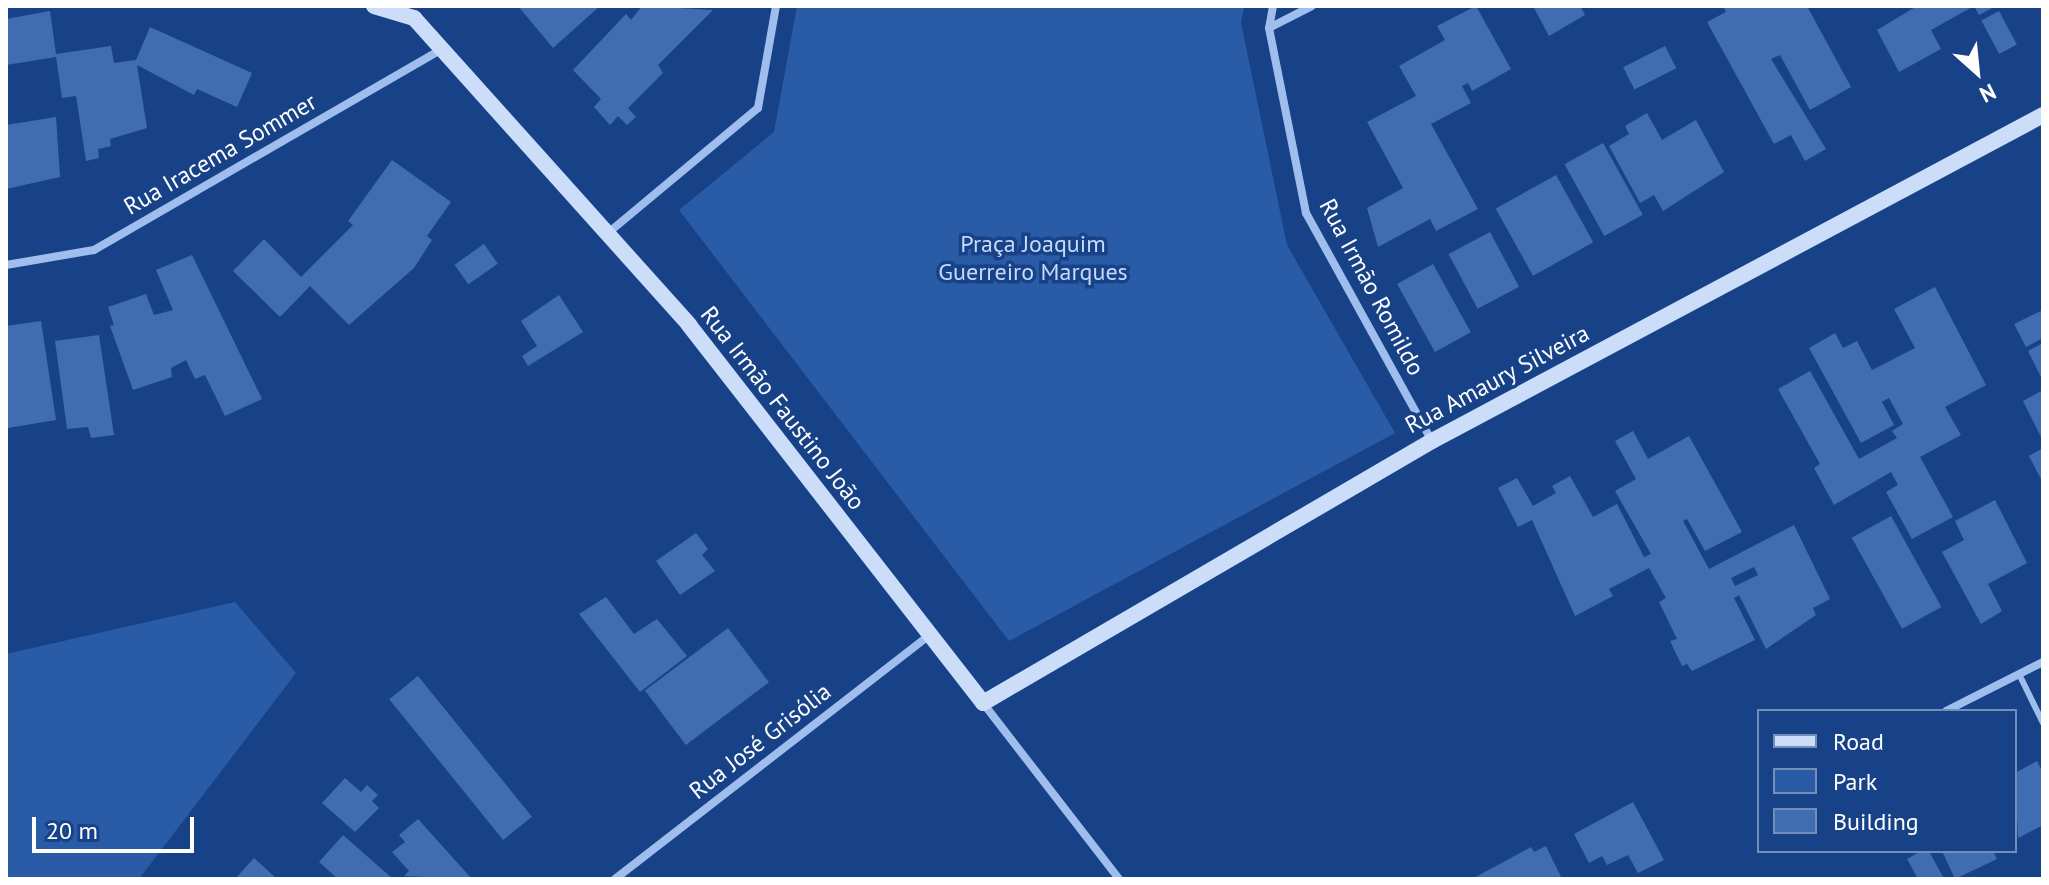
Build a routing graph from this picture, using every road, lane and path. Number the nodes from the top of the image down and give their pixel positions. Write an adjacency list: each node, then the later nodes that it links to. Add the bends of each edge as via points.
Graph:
1 (374, 6): 5 (street, Rua Irmão Faustino João)
2 (776, 6): 9 (street, via 758,108)
3 (1273, 6): 6 (street, Rua Irmão Romildo)
4 (1312, 6): 6 (street)
5 (408, 12): 7 (street, Rua Irmão Faustino João)
6 (1269, 28): 11 (street, Rua Irmão Romildo, via 1306,213)
7 (443, 48): 9 (street, Rua Irmão Faustino João); 10 (street, Rua Iracema Sommer, via 94,250)
8 (2043, 115): 11 (street, Rua Amaury Silveira)
9 (608, 233): 12 (street, Rua Irmão Faustino João, via 689,325)
10 (6, 265)
11 (1432, 441): 15 (street, Rua Amaury Silveira)
12 (930, 635): 15 (street, Rua Irmão Faustino João); 18 (street, Rua José Grisólia)
13 (2043, 662): 14 (street)
14 (2019, 674): 16 (street); 17 (lane)
15 (983, 703): 19 (street, Rua Irmão Faustino João)
16 (1950, 709)
17 (2043, 723)
18 (615, 879)
19 (1119, 879)

